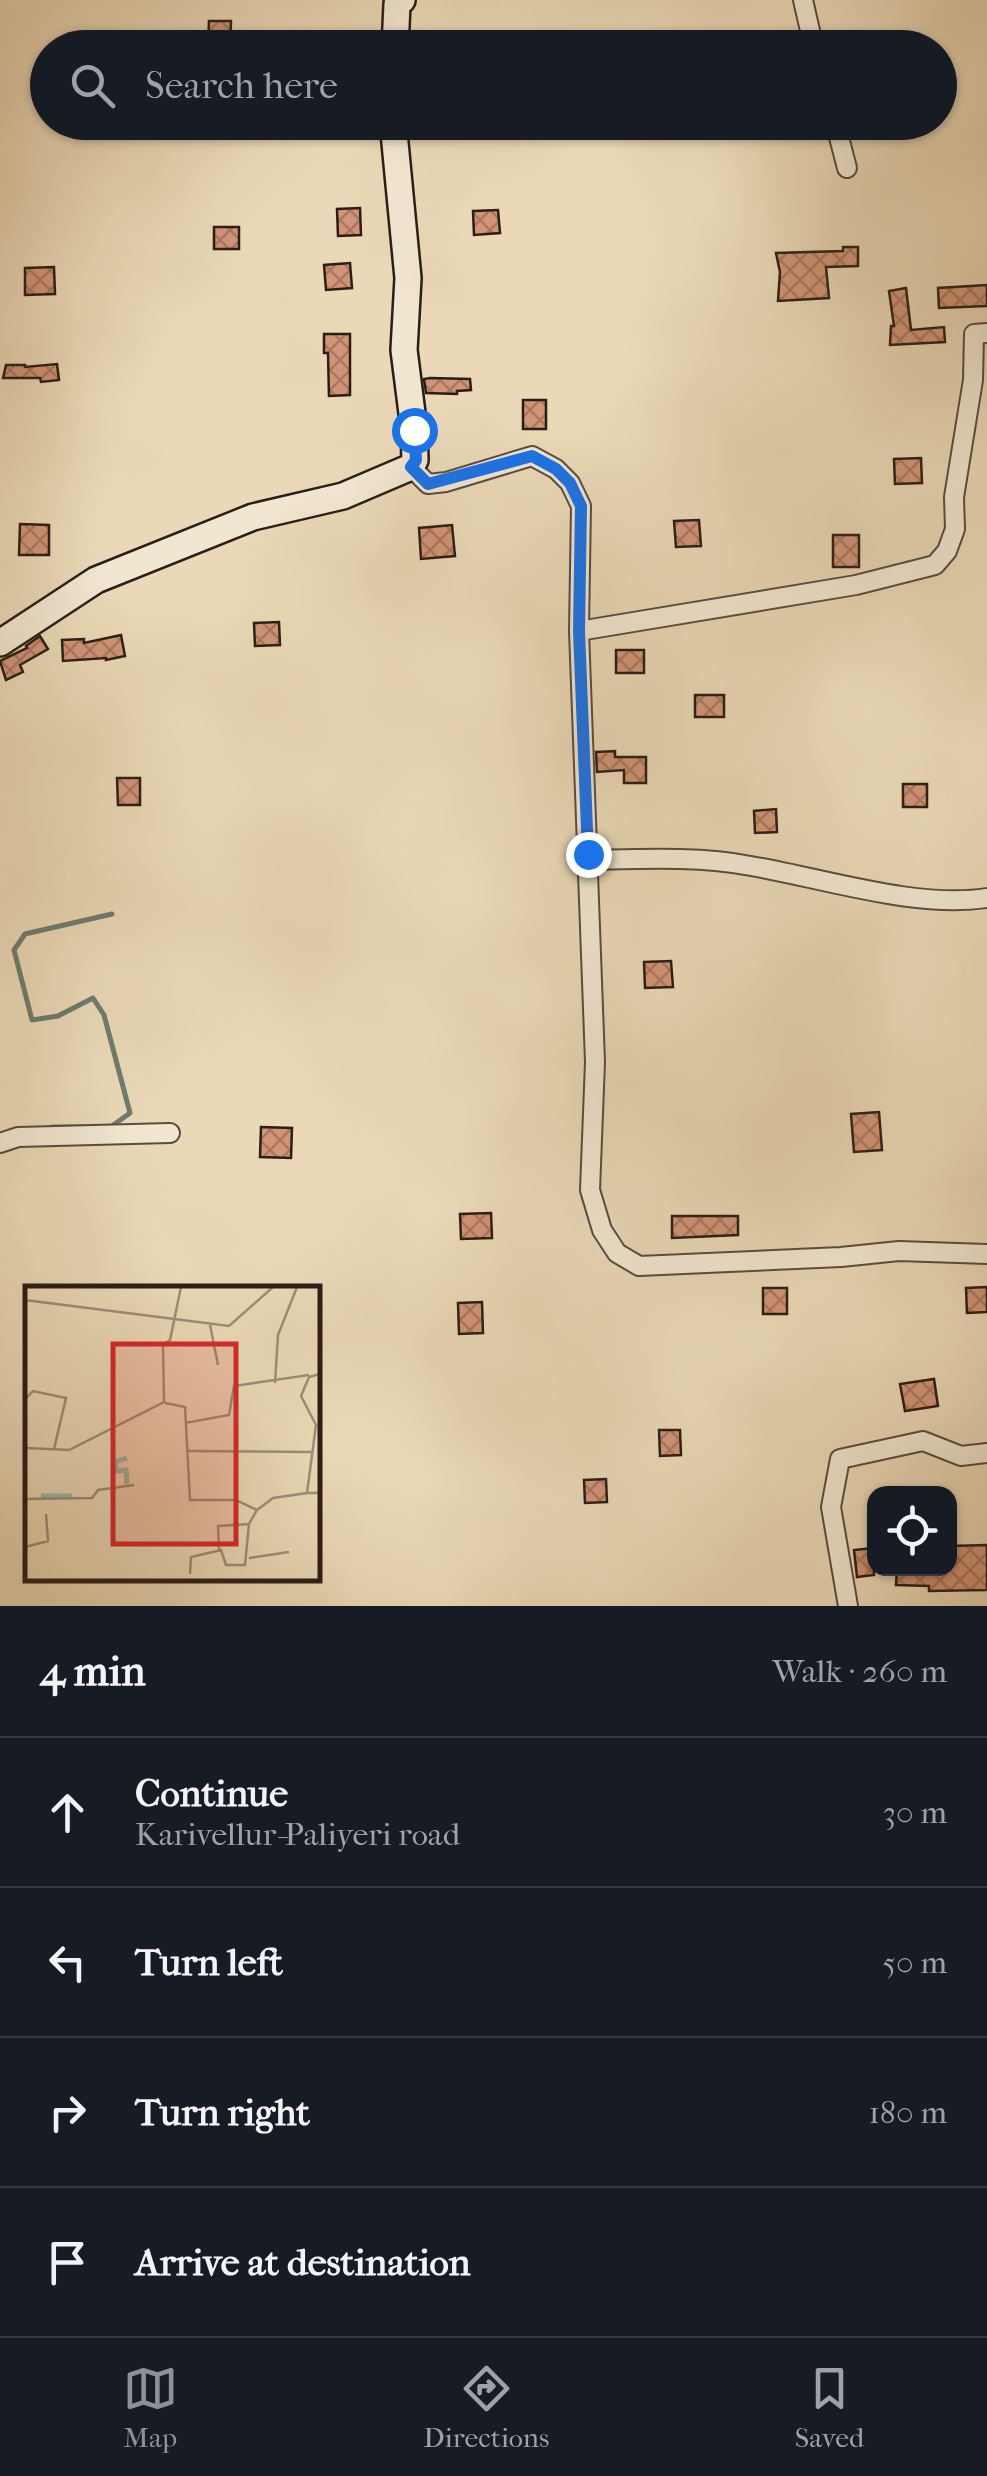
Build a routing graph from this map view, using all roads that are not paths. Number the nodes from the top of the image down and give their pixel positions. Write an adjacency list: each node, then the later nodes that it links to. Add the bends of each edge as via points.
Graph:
1 (402, 0): 3 (main road)
2 (802, 0): 4 (street)
3 (396, 30)
4 (810, 30)
5 (395, 140): 9 (main road, via 408,278 404,350 416,460)
6 (839, 140): 7 (street)
7 (847, 168)
8 (987, 333): 10 (street, via 974,334 955,529 935,565)
9 (411, 467): 10 (street, via 428,484 532,456 556,469 581,506); 11 (main road, via 343,496 253,517 96,580)
10 (579, 631): 12 (street)
11 (0, 643)
12 (589, 860): 13 (street, via 746,864 924,899); 16 (street, via 590,1190 617,1253 639,1266 677,1267 900,1251)
13 (987, 898)
14 (170, 1133): 15 (street)
15 (0, 1143)
16 (987, 1254)
17 (987, 1453): 18 (street, via 961,1456 923,1441 840,1459 832,1508)
18 (848, 1606)

